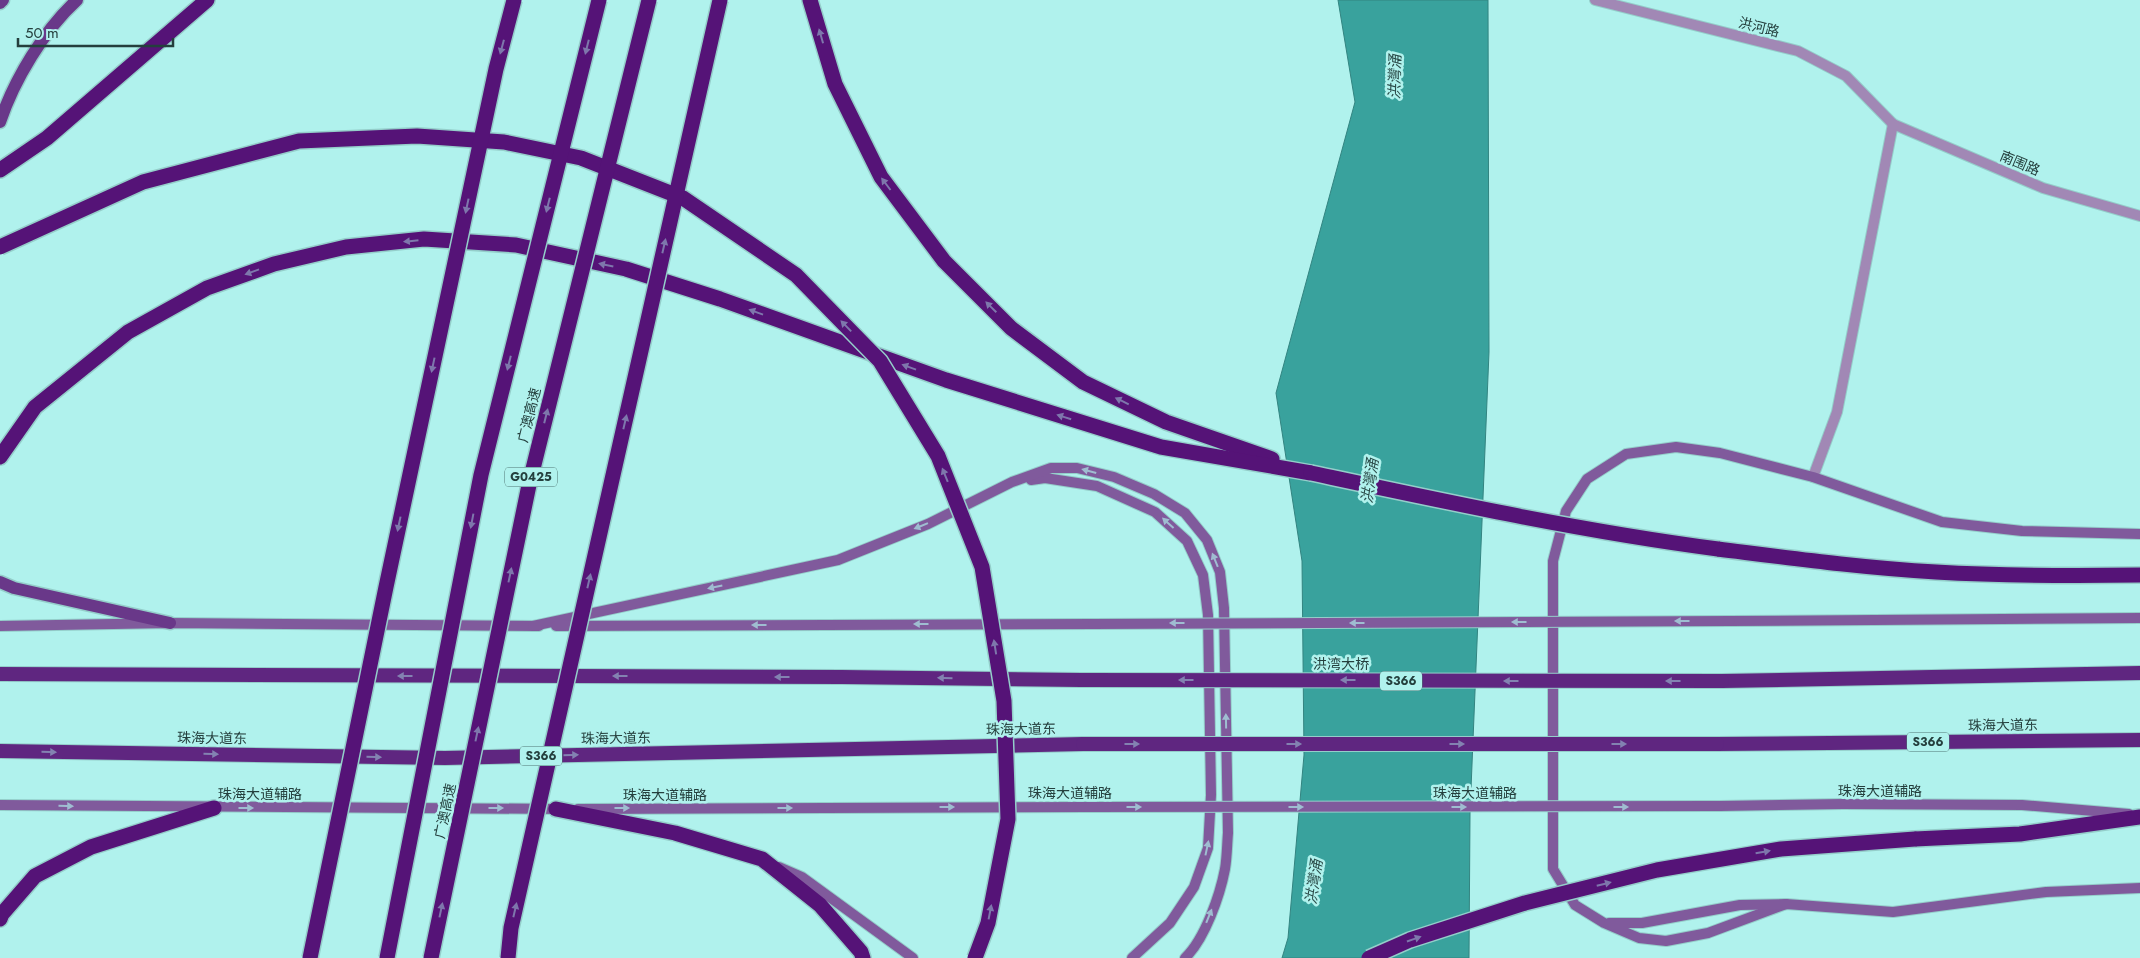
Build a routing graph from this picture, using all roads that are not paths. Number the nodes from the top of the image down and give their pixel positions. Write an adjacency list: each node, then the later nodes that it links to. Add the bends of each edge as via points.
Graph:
1 (3, 0): 9 (main road)
2 (207, 0): 13 (highway, via 54,131)
3 (514, 0): 40 (highway, one-way to 40, bridge, via 496,69)
4 (599, 0): 41 (highway, one-way to 41, bridge, via 481,475)
5 (649, 0): 42 (highway, 广澳高速 / G0425, one-way to 5, bridge, via 529,485)
6 (720, 0): 43 (highway, one-way to 6, bridge, via 510,928)
7 (810, 0): 17 (highway, one-way to 7, via 1166,422 1083,382 1011,328 944,261 881,177 834,84)
8 (1595, 0): 12 (street, 洪河路, via 1798,51 1846,76)
9 (0, 3)
10 (72, 4): 11 (main road, via 26,64)
11 (0, 122)
12 (1893, 124): 14 (street, 南围路, via 2043,188); 18 (street, via 1837,412)
13 (0, 170)
14 (2140, 216)
15 (0, 247): 46 (highway, one-way to 15, bridge, via 988,923 1008,819 1004,701 982,567 938,456 880,361 796,274 683,198 581,158 504,142 417,136 299,140 152,179)
16 (0, 457): 17 (highway, one-way to 16, via 1161,447 946,380 626,269 516,245 424,239 337,249 274,264 207,288 128,332 35,408)
17 (1312, 472): 21 (highway, bridge, via 1530,520 1628,537 1818,562 2052,577)
18 (1813, 477): 20 (main road, via 1942,522 2022,531); 39 (main road, via 1720,453 1668,448 1626,454 1587,479 1566,511 1553,561 1553,869 1574,905)
19 (1012, 482): 26 (main road, one-way to 26, via 928,524 838,560); 47 (main road, one-way to 19, via 1170,923 1194,887 1208,848 1211,794 1208,615 1203,575 1187,541 1155,512 1097,486 1045,478); 48 (main road, one-way to 19, via 1205,928 1225,869 1228,834 1224,608 1220,572 1207,540 1185,513 1154,494 1114,477 1077,468 1051,468)
20 (2140, 534)
21 (2140, 575)
22 (0, 582): 24 (main road, via 14,588)
23 (2140, 618): 26 (main road, one-way to 26, bridge)
24 (170, 623): 25 (main road); 26 (main road)
25 (0, 626)
26 (533, 626)
27 (2140, 672): 28 (highway, 洪湾大桥 / S366, one-way to 28, bridge, via 1722,681)
28 (0, 674)
29 (2140, 740): 30 (highway, 珠海大道东 / S366, one-way to 29, bridge, via 445,758 1083,744)
30 (0, 751)
31 (0, 805): 32 (main road, 珠海大道辅路, one-way to 32)
32 (214, 808): 33 (main road, 珠海大道辅路, one-way to 33); 38 (highway, via 91,847 35,876)
33 (556, 809): 34 (main road, 珠海大道辅路, one-way to 34, bridge, via 1843,804 2022,806); 35 (highway, via 675,833)
34 (2140, 816): 49 (highway, one-way to 34, bridge, via 1410,940 1525,903 1658,870 1781,849 2020,834)
35 (762, 859): 44 (highway, via 820,905); 45 (main road, via 802,877)
36 (2140, 888): 37 (main road, via 2046,892 1893,912)
37 (1786, 904): 39 (main road, via 1740,905 1642,923); 39 (main road, via 1708,934 1666,941 1639,938)
38 (0, 919)
39 (1604, 923)
40 (310, 958)
41 (387, 958)
42 (431, 958)
43 (508, 958)
44 (863, 958)
45 (913, 958)
46 (975, 958)
47 (1132, 958)
48 (1185, 958)
49 (1369, 958)

